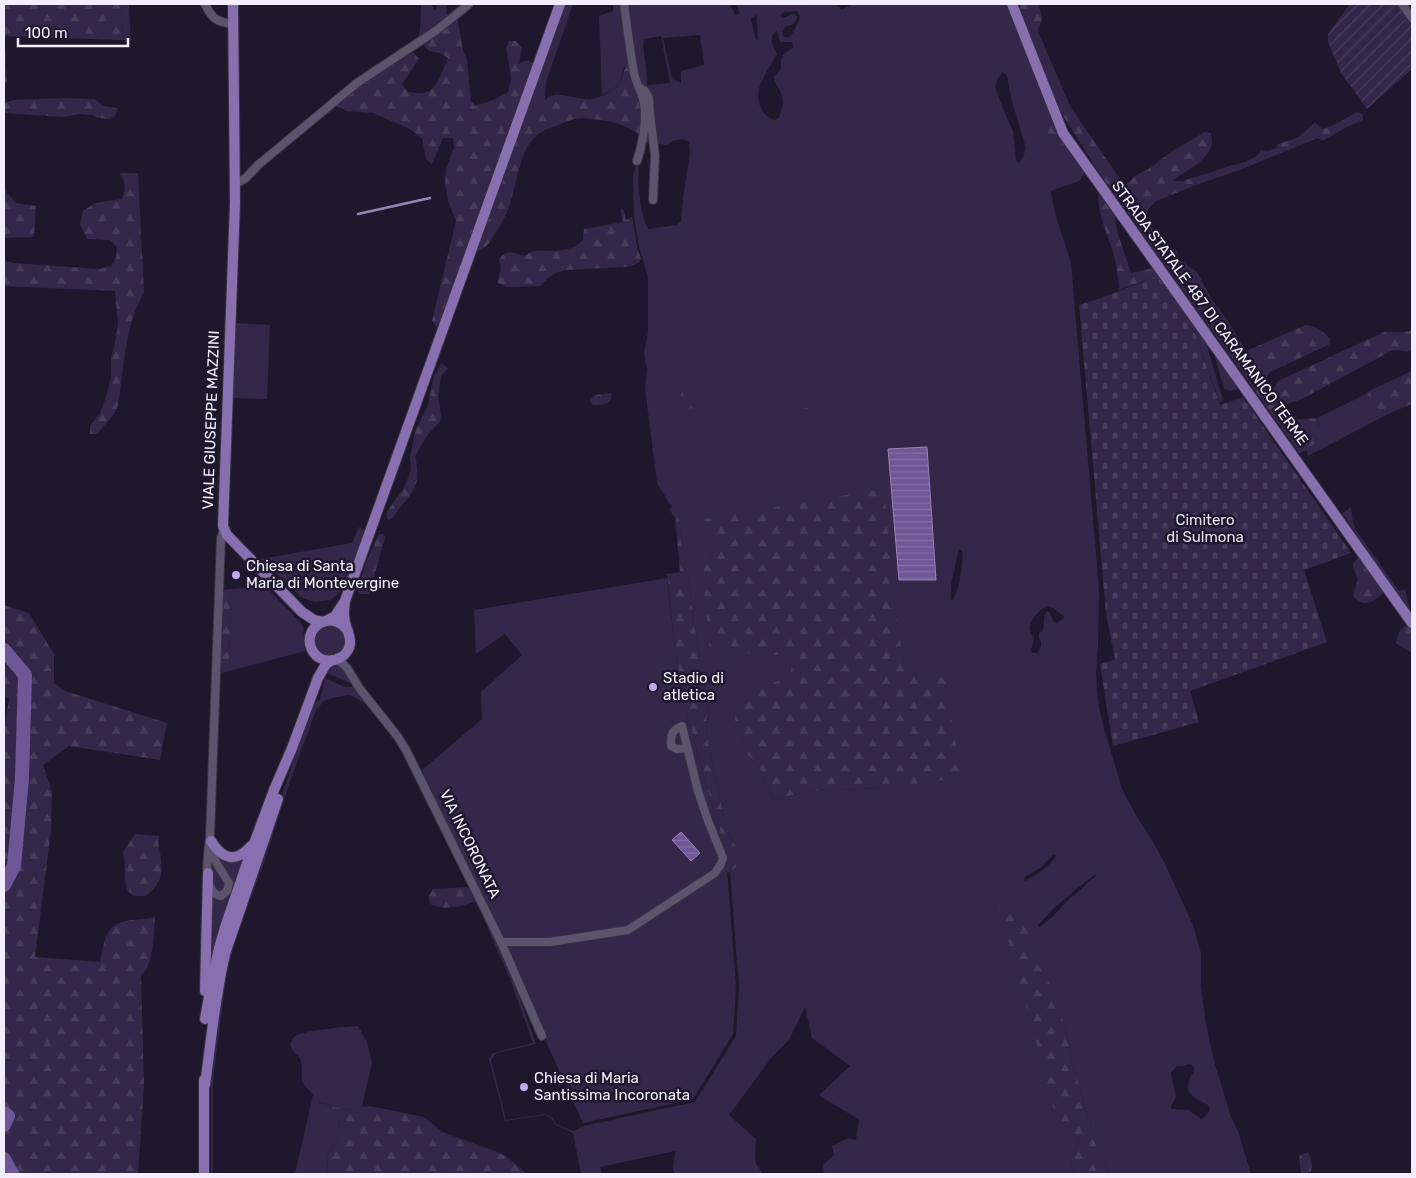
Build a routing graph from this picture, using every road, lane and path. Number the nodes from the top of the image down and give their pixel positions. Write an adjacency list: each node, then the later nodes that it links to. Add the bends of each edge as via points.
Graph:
1 (205, 4): 9 (street, via 214,19)
2 (233, 4): 9 (main road, VIALE GIUSEPPE MAZZINI)
3 (469, 4): 12 (street, via 437,30 357,83)
4 (560, 4): 17 (main road)
5 (624, 4): 10 (street)
6 (1012, 4): 20 (main road, STRADA STATALE 487 DI CARAMANICO TERME, via 1063,133)
7 (1402, 4): 8 (street)
8 (1412, 18)
9 (233, 24): 12 (main road, VIALE GIUSEPPE MAZZINI)
10 (639, 87): 11 (street, via 645,122); 13 (street, via 649,98 655,155)
11 (636, 161)
12 (235, 184): 14 (main road, VIALE GIUSEPPE MAZZINI)
13 (654, 200)
14 (224, 530): 15 (main road); 16 (street, VIALE GIUSEPPE MAZZINI)
15 (236, 544): 16 (street, via 225,548); 18 (main road)
16 (221, 555): 30 (street, VIALE GIUSEPPE MAZZINI)
17 (345, 601): 19 (main road, via 335,616); 21 (main road, via 344,620)
18 (302, 612): 19 (main road, via 314,620); 22 (main road)
19 (324, 621): 21 (main road, via 338,622); 22 (main road, via 314,628)
20 (1412, 623)
21 (348, 631): 23 (main road)
22 (310, 638): 24 (main road)
23 (348, 650): 25 (main road); 26 (street, VIA INCORONATA)
24 (315, 654): 25 (main road, via 325,660); 27 (main road)
25 (334, 660): 26 (street, VIA INCORONATA, via 345,665); 27 (main road, via 326,664)
26 (353, 676): 33 (street, VIA INCORONATA, via 406,750)
27 (318, 678): 28 (main road)
28 (292, 748): 31 (main road); 36 (main road, via 268,830 225,954)
29 (687, 748): 33 (street, via 698,791 723,858 715,873 628,930 550,942)
30 (210, 839): 31 (main road, via 219,852 231,858 243,854); 32 (street, VIALE GIUSEPPE MAZZINI); 32 (street, VIALE GIUSEPPE MAZZINI, via 214,859 229,883 226,893 219,896 213,892)
31 (255, 841): 34 (main road, via 220,942)
32 (208, 873): 34 (main road)
33 (501, 942): 35 (street, VIA INCORONATA)
34 (205, 1019): 36 (main road, via 202,1066)
35 (542, 1036)
36 (205, 1085): 37 (main road)
37 (204, 1174)

